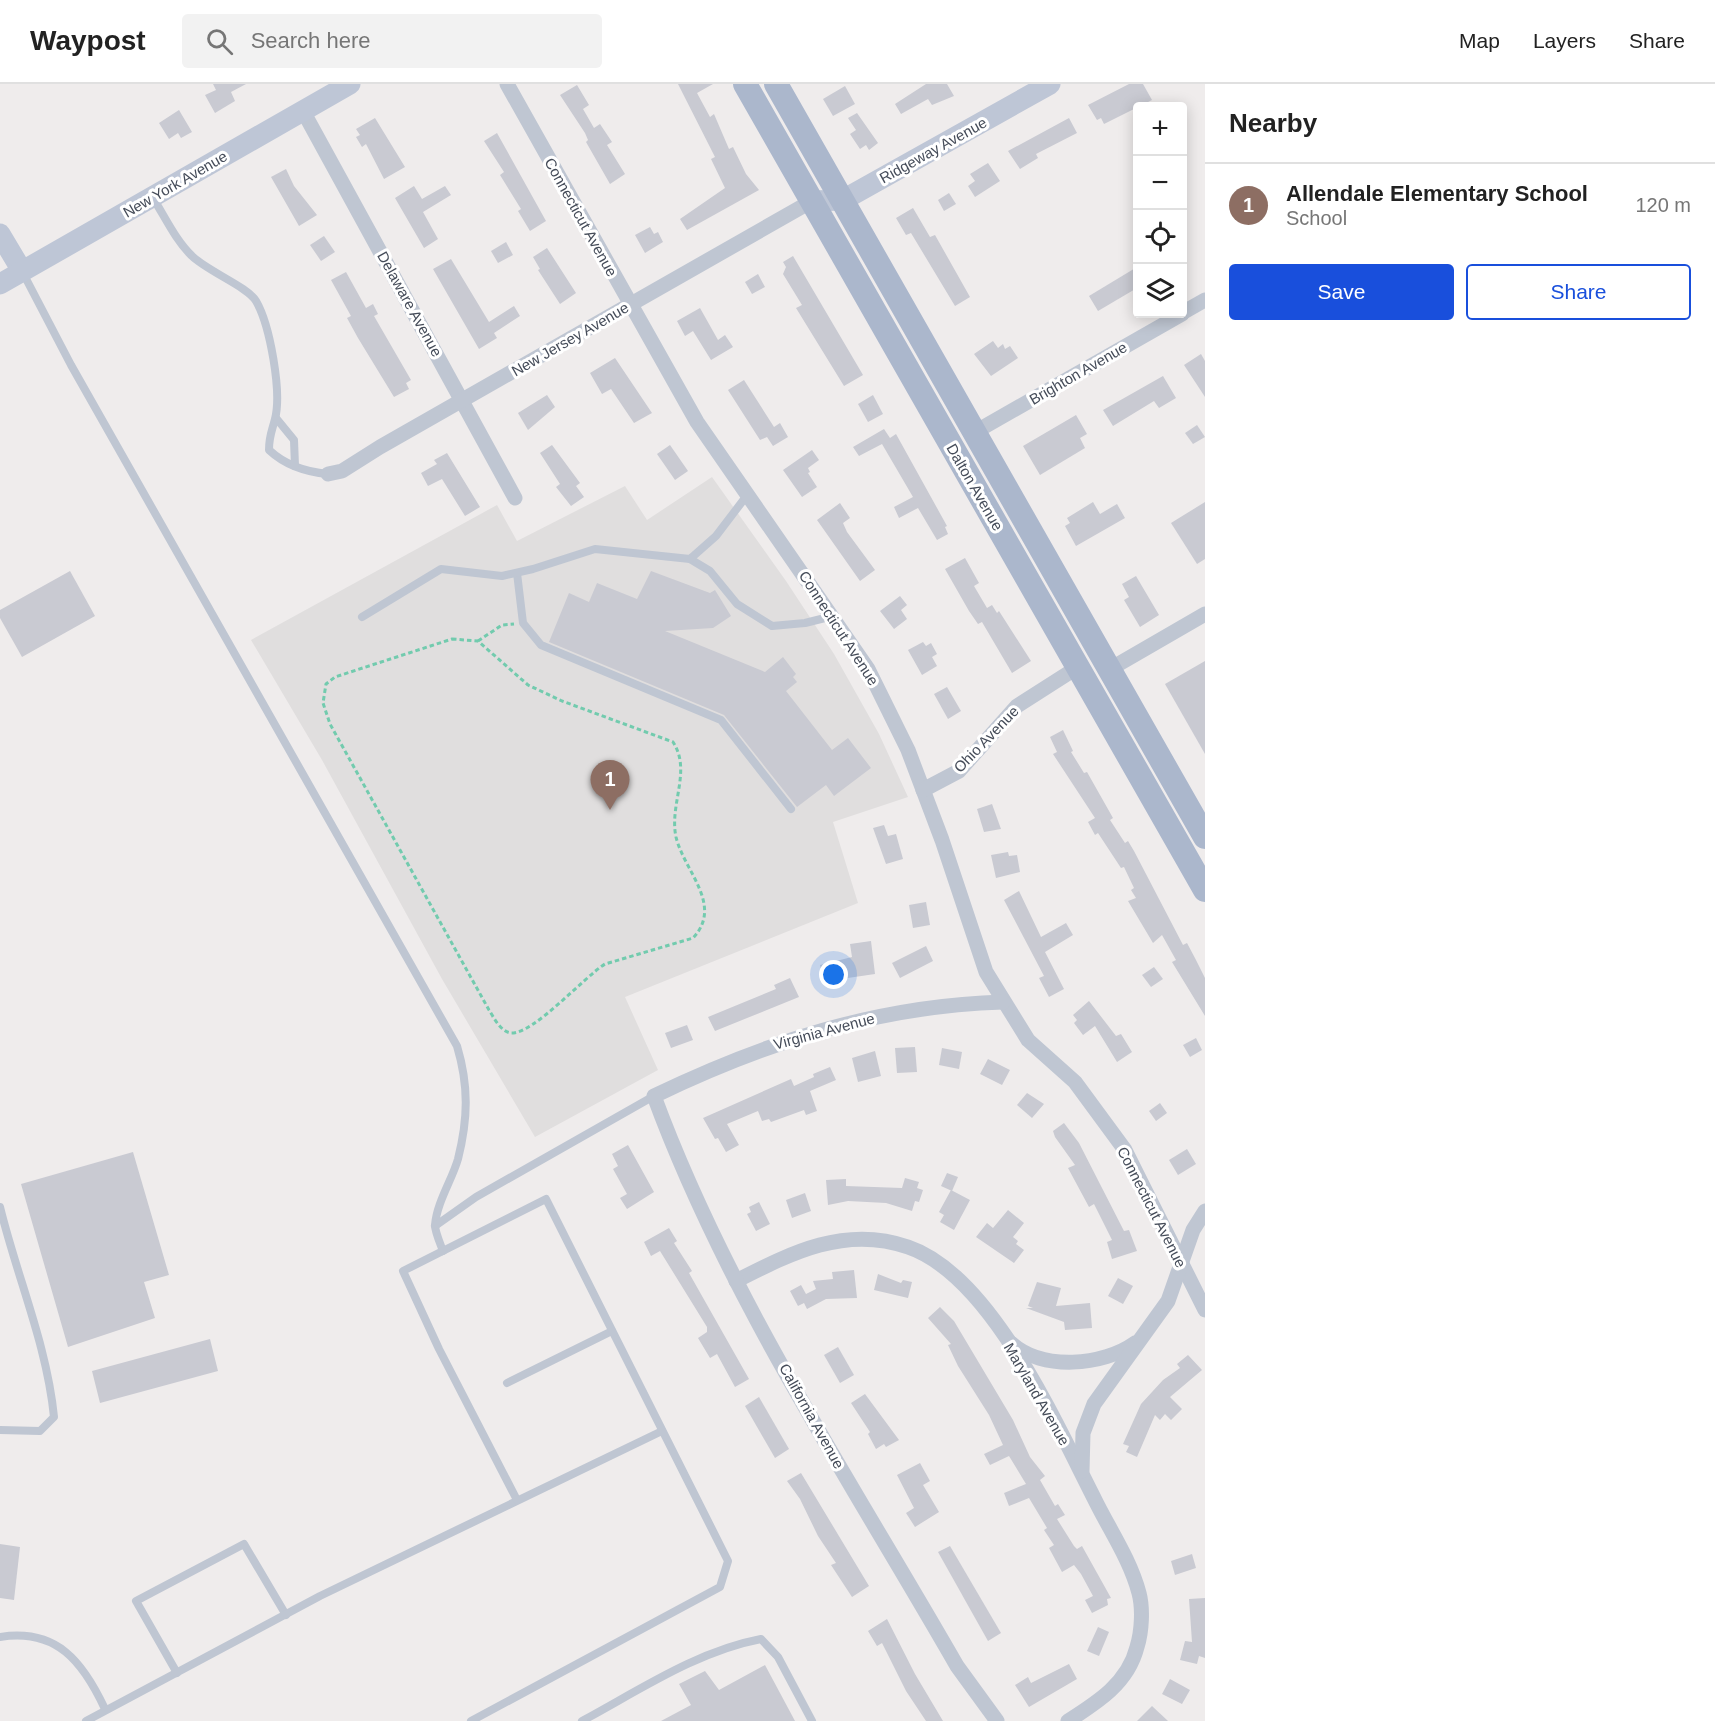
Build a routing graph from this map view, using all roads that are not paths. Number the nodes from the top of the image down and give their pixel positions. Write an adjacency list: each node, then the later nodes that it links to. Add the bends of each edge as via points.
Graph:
1 (350, 84): 6 (street, New York Avenue)
2 (507, 84): 14 (street, Connecticut Avenue)
3 (745, 84): 8 (main road, Dalton Avenue)
4 (777, 84): 9 (main road, Dalton Avenue)
5 (1050, 84): 9 (street, Ridgeway Avenue)
6 (303, 111): 7 (street, New York Avenue); 17 (street, Delaware Avenue)
7 (152, 197): 11 (street, New York Avenue); 18 (lane, via 190,255 255,299 267,333 276,380)
8 (812, 201): 9 (street, Ridgeway Avenue); 14 (street, New Jersey Avenue); 29 (main road, Dalton Avenue)
9 (843, 201): 19 (main road, Dalton Avenue)
10 (0, 234): 11 (street)
11 (22, 272): 12 (street, New York Avenue); 39 (lane, via 71,366 457,1046 466,1073 466,1125)
12 (0, 284)
13 (1205, 300): 15 (street, Brighton Avenue)
14 (631, 304): 17 (street, New Jersey Avenue); 22 (street, Connecticut Avenue, via 697,422)
15 (1187, 310)
16 (1173, 318): 19 (street, Brighton Avenue)
17 (463, 399): 21 (street, New Jersey Avenue, via 342,471); 23 (street, Delaware Avenue)
18 (276, 418): 20 (lane, via 294,440); 20 (lane, via 268,434 269,450)
19 (975, 432): 30 (main road, Dalton Avenue)
20 (295, 466): 21 (lane)
21 (327, 474)
22 (748, 493): 24 (lane, via 716,536); 27 (street, Connecticut Avenue)
23 (516, 498)
24 (690, 559): 25 (lane, via 595,549); 27 (lane, via 710,571 737,604 772,626)
25 (517, 573): 28 (lane, via 502,576 441,569); 32 (lane, via 523,623 541,645 721,720)
26 (1205, 614): 30 (street)
27 (833, 616): 31 (street, Connecticut Avenue, via 868,669)
28 (362, 617)
29 (1078, 668): 31 (street, Ohio Avenue, via 1017,705 959,771); 34 (main road, Dalton Avenue)
30 (1110, 669): 33 (main road, Dalton Avenue)
31 (923, 790): 35 (street, Connecticut Avenue, via 986,972)
32 (791, 809)
33 (1205, 837)
34 (1205, 890)
35 (1003, 1002): 36 (street, Virginia Avenue, via 944,1006 855,1020 784,1040); 41 (street, Connecticut Avenue, via 1028,1040 1075,1082 1125,1150)
36 (654, 1096): 39 (lane, via 477,1197); 42 (street, California Avenue)
37 (0, 1207): 48 (lane, via 33,1319 52,1393 54,1417 40,1431)
38 (1205, 1211): 41 (street)
39 (435, 1226): 40 (lane)
40 (443, 1251): 44 (lane, via 546,1199); 51 (lane, via 403,1271)
41 (1181, 1261): 43 (street, Connecticut Avenue); 46 (street, via 1168,1301)
42 (736, 1281): 45 (street, Maryland Avenue, via 790,1254 823,1243 845,1238 879,1240 934,1259 964,1284); 60 (street, California Avenue, via 957,1666)
43 (1205, 1310)
44 (612, 1331): 47 (lane); 49 (lane)
45 (1005, 1337): 46 (street, via 1034,1356 1073,1362 1117,1353); 50 (street, Maryland Avenue)
46 (1142, 1338): 50 (street, via 1094,1404 1083,1433)
47 (507, 1383)
48 (0, 1430)
49 (662, 1431): 51 (lane); 57 (lane, via 728,1561 720,1587)
50 (1082, 1475): 61 (street, Maryland Avenue, via 1127,1561 1139,1594 1140,1620 1138,1646 1129,1669 1105,1698)
51 (517, 1500): 52 (lane)
52 (286, 1615): 54 (lane); 54 (lane, via 244,1544 136,1600)
53 (0, 1637): 55 (lane, via 33,1635 50,1641 74,1658 90,1677)
54 (177, 1673): 55 (lane)
55 (105, 1709): 56 (lane)
56 (86, 1721)
57 (471, 1721)
58 (582, 1721): 59 (lane, via 683,1666 761,1640 778,1657)
59 (812, 1721)
60 (997, 1721)
61 (1068, 1721)

